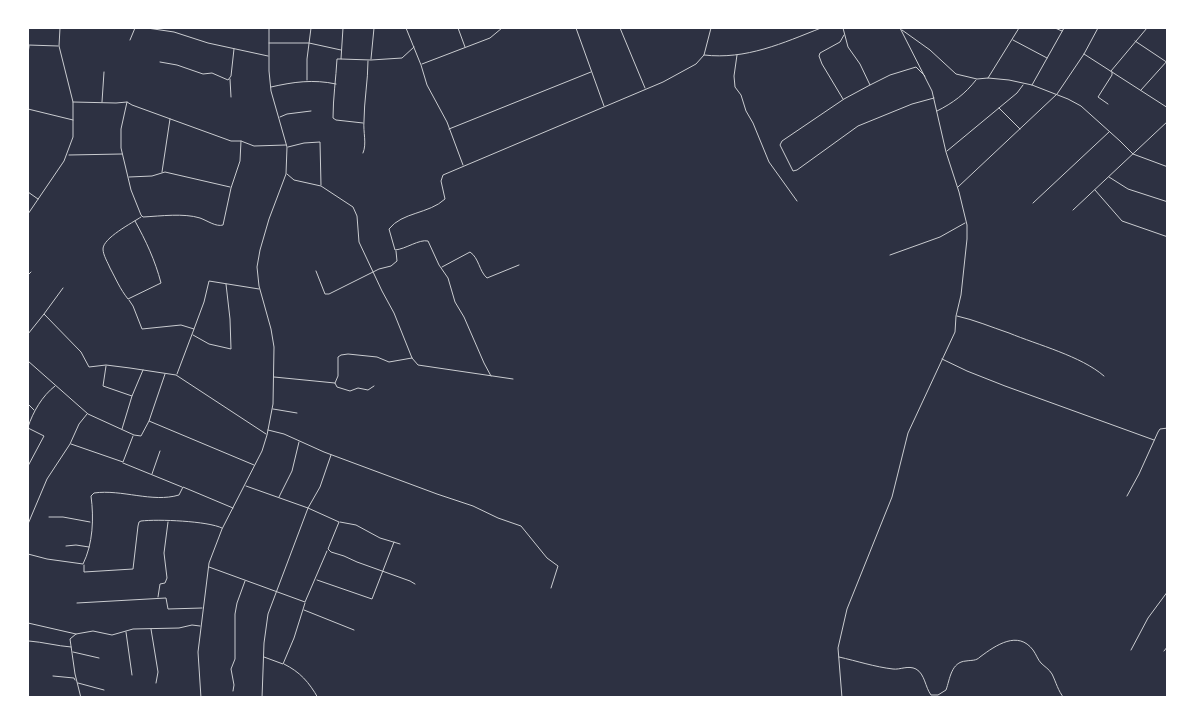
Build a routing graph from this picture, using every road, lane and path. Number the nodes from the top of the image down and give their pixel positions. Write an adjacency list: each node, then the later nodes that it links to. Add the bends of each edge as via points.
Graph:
1 (60, 28): 32 (street)
2 (135, 28): 26 (street)
3 (147, 28): 24 (street)
4 (174, 28): 24 (street)
5 (268, 28): 29 (street)
6 (311, 28): 30 (street)
7 (343, 28): 36 (street)
8 (374, 28): 45 (street)
9 (406, 28): 33 (street)
10 (458, 28): 34 (street)
11 (502, 28): 34 (street, via 490,38)
12 (576, 28): 51 (street)
13 (620, 28): 62 (street)
14 (711, 28): 39 (street)
15 (821, 28): 40 (street, via 777,46)
16 (843, 28): 25 (street)
17 (1020, 28): 27 (street)
18 (1055, 28): 23 (street)
19 (1064, 28): 23 (street)
20 (1098, 28): 38 (street)
21 (1147, 28): 28 (street)
22 (901, 29): 52 (street); 55 (street, via 956,74)
23 (1062, 31): 42 (street)
24 (174, 32): 35 (street)
25 (844, 35): 59 (street); 67 (street, via 840,42 819,56)
26 (130, 40)
27 (1012, 40): 42 (street); 53 (street)
28 (1134, 41): 47 (street); 49 (street)
29 (269, 43): 30 (street); 41 (street)
30 (309, 43): 36 (street); 56 (street)
31 (28, 45): 32 (street); 37 (street)
32 (59, 46): 68 (street)
33 (414, 47): 45 (street, via 402,58); 48 (street)
34 (465, 47): 48 (street)
35 (234, 48): 41 (street); 54 (street)
36 (342, 50): 43 (street)
37 (28, 54)
38 (1084, 54): 49 (street); 64 (street)
39 (704, 55): 40 (street); 62 (street, via 691,67)
40 (737, 55): 107 (street, via 734,76 746,112 769,162)
41 (268, 56): 61 (street)
42 (1048, 58): 60 (street)
43 (341, 59): 44 (street); 57 (street, via 337,59)
44 (368, 60): 45 (street); 82 (street)
45 (371, 60)
46 (160, 62): 54 (street)
47 (1167, 62): 63 (street)
48 (421, 65): 84 (street, via 429,91)
49 (1112, 71): 63 (street); 71 (street, via 1098,97)
50 (104, 72): 69 (street)
51 (591, 72): 72 (street); 84 (street)
52 (926, 76): 59 (street, via 916,67); 66 (street)
53 (988, 78): 55 (street); 58 (street)
54 (230, 79): 65 (street)
55 (977, 79): 77 (street, via 952,104)
56 (307, 81): 57 (street); 61 (street)
57 (336, 84): 82 (street, via 333,118)
58 (1023, 84): 60 (street); 73 (street)
59 (870, 85): 67 (street)
60 (1032, 85): 64 (street)
61 (271, 87): 79 (street)
62 (645, 89): 72 (street)
63 (1140, 90): 74 (street)
64 (1057, 94): 86 (street); 87 (street, via 1080,106)
65 (231, 97)
66 (934, 98): 67 (street, via 858,126 793,171 781,143); 77 (street)
67 (843, 99)
68 (73, 102): 69 (street); 80 (street)
69 (102, 102): 70 (street)
70 (128, 102): 78 (street); 92 (street, via 121,129)
71 (1108, 104)
72 (605, 106): 95 (street)
73 (999, 108): 86 (street); 90 (street)
74 (1168, 108)
75 (28, 109): 80 (street)
76 (311, 111): 79 (street)
77 (936, 111): 90 (street)
78 (170, 118): 88 (street); 97 (street)
79 (280, 118): 89 (street)
80 (74, 120): 94 (street)
81 (1168, 121): 83 (street)
82 (364, 123): 91 (street)
83 (1164, 125): 85 (street); 93 (street)
84 (449, 129): 95 (street)
85 (1168, 129)
86 (1020, 130): 103 (street)
87 (1109, 131): 93 (street); 109 (street)
88 (241, 141): 89 (street, via 254,146); 102 (street, via 240,162)
89 (286, 146): 98 (street); 101 (street, via 320,142)
90 (946, 152): 103 (street)
91 (363, 153)
92 (123, 154): 94 (street); 99 (street)
93 (1133, 154): 96 (street); 100 (street)
94 (67, 155): 106 (street)
95 (463, 165): 116 (street, via 441,178 446,199 443,202 390,226)
96 (1168, 167)
97 (162, 173): 99 (street); 102 (street)
98 (286, 174): 101 (street, via 294,180); 126 (street, via 260,250 257,267)
99 (128, 177): 112 (street)
100 (1109, 177): 104 (street); 108 (street, via 1128,189)
101 (321, 186): 122 (street, via 354,207 358,216 359,242)
102 (231, 188): 112 (street, via 225,223 220,226 191,216)
103 (958, 188): 114 (street)
104 (1095, 190): 110 (street); 115 (street, via 1122,221)
105 (28, 192): 106 (street)
106 (38, 199): 111 (street)
107 (797, 201)
108 (1168, 202)
109 (1034, 203)
110 (1074, 210)
111 (28, 214)
112 (142, 216): 113 (street)
113 (135, 221): 127 (street, via 112,235 103,250 120,289); 127 (street, via 147,242 162,283)
114 (966, 222): 117 (street, via 940,237); 129 (street, via 966,248)
115 (1168, 237)
116 (395, 250): 119 (street, via 426,240); 122 (street, via 397,261)
117 (890, 255)
118 (520, 265): 119 (street, via 487,278 470,252)
119 (442, 268): 140 (street)
120 (316, 271): 122 (street, via 327,295)
121 (31, 272): 123 (street)
122 (373, 273): 133 (street, via 394,312)
123 (28, 275)
124 (226, 284): 126 (street); 130 (street, via 209,281); 132 (street, via 231,349 209,344)
125 (63, 288): 128 (street)
126 (260, 289): 142 (street, via 273,338)
127 (128, 299): 130 (street, via 142,329 181,325)
128 (44, 314): 131 (street); 136 (street, via 81,352 89,367)
129 (956, 316): 134 (street, via 955,332); 141 (street, via 975,320 1093,366)
130 (194, 329): 132 (street)
131 (28, 334)
132 (192, 335): 139 (street)
133 (412, 358): 140 (street, via 418,365); 144 (street, via 389,362 377,357 341,355 338,357)
134 (942, 359): 160 (street); 215 (street, via 908,433 892,497 846,609)
135 (28, 361): 145 (street)
136 (106, 366): 137 (street); 147 (street, via 103,386)
137 (144, 369): 138 (street); 147 (street)
138 (166, 372): 139 (street); 153 (street)
139 (176, 375): 159 (street)
140 (491, 376): 143 (street)
141 (1104, 376)
142 (273, 377): 144 (street); 149 (street)
143 (512, 379)
144 (335, 383): 146 (street, via 337,387 350,391 358,388 368,390)
145 (56, 385): 150 (street); 152 (street)
146 (374, 386)
147 (132, 396): 156 (street)
148 (28, 404): 150 (street)
149 (272, 409): 151 (street); 157 (street)
150 (34, 410): 154 (street)
151 (297, 413)
152 (88, 414): 156 (street); 162 (street, via 79,424)
153 (149, 421): 158 (street, via 143,435); 167 (street)
154 (28, 428): 166 (street, via 44,436)
155 (1168, 428): 160 (street, via 1160,430)
156 (122, 429): 158 (street)
157 (268, 430): 159 (street); 161 (street)
158 (134, 435): 165 (street)
159 (267, 435): 167 (street)
160 (1154, 440): 171 (street)
161 (299, 442): 164 (street); 172 (street, via 292,471)
162 (70, 444): 165 (street); 179 (street, via 47,480)
163 (160, 451): 168 (street)
164 (331, 454): 174 (street, via 320,487); 193 (street, via 521,526 546,558 558,566)
165 (123, 462): 168 (street)
166 (28, 466)
167 (255, 466): 169 (street)
168 (152, 475): 170 (street)
169 (245, 486): 172 (street); 173 (street)
170 (183, 487): 173 (street); 177 (street, via 179,495 173,496 94,493 91,496)
171 (1127, 496)
172 (279, 498): 174 (street)
173 (234, 508): 180 (street)
174 (308, 508): 178 (street); 194 (street)
175 (50, 517): 177 (street, via 64,516)
176 (168, 521): 180 (street, via 204,523); 187 (street, via 139,522 133,569 84,572); 196 (street, via 164,553 167,578 160,584)
177 (91, 522): 184 (street)
178 (339, 522): 181 (street, via 356,525); 185 (street)
179 (28, 524)
180 (222, 529): 188 (street)
181 (394, 542): 182 (street); 189 (street)
182 (400, 544)
183 (66, 546): 184 (street)
184 (89, 547): 187 (street)
185 (328, 550): 189 (street); 190 (street)
186 (28, 554): 187 (street)
187 (84, 564)
188 (208, 567): 191 (street); 199 (street)
189 (383, 571): 190 (street, via 372,599); 192 (street)
190 (316, 579): 197 (street)
191 (246, 580): 194 (street); 222 (street, via 235,614 235,660 231,669)
192 (415, 584)
193 (551, 588)
194 (277, 591): 197 (street); 213 (street, via 268,614)
195 (1168, 591): 210 (street, via 1148,618)
196 (158, 598): 198 (street); 199 (street, via 166,598 168,609)
197 (305, 602): 200 (street)
198 (77, 603)
199 (202, 608): 202 (street)
200 (304, 610): 204 (street); 216 (street)
201 (28, 623): 206 (street)
202 (201, 626): 203 (street, via 192,624); 224 (street, via 198,652)
203 (151, 629): 205 (street); 220 (street, via 158,672)
204 (354, 630)
205 (126, 632): 206 (street); 217 (street)
206 (76, 634): 209 (street, via 70,639)
207 (29, 641): 209 (street)
208 (1168, 646): 211 (street)
209 (71, 648): 212 (street)
210 (1131, 650)
211 (1164, 651)
212 (72, 652): 214 (street); 219 (street)
213 (264, 657): 216 (street); 225 (street)
214 (99, 658)
215 (839, 658): 227 (street); 228 (street, via 894,670 915,668 924,677 931,695 938,695 946,690 956,665 977,660 997,644 1019,640 1026,643 1048,668)
216 (283, 664): 226 (street, via 295,669 308,681)
217 (132, 675)
218 (53, 676): 219 (street, via 74,678)
219 (77, 682): 221 (street); 223 (street)
220 (156, 683)
221 (104, 690)
222 (233, 690)
223 (81, 698)
224 (200, 698)
225 (262, 698)
226 (318, 698)
227 (842, 698)
228 (1064, 698)

